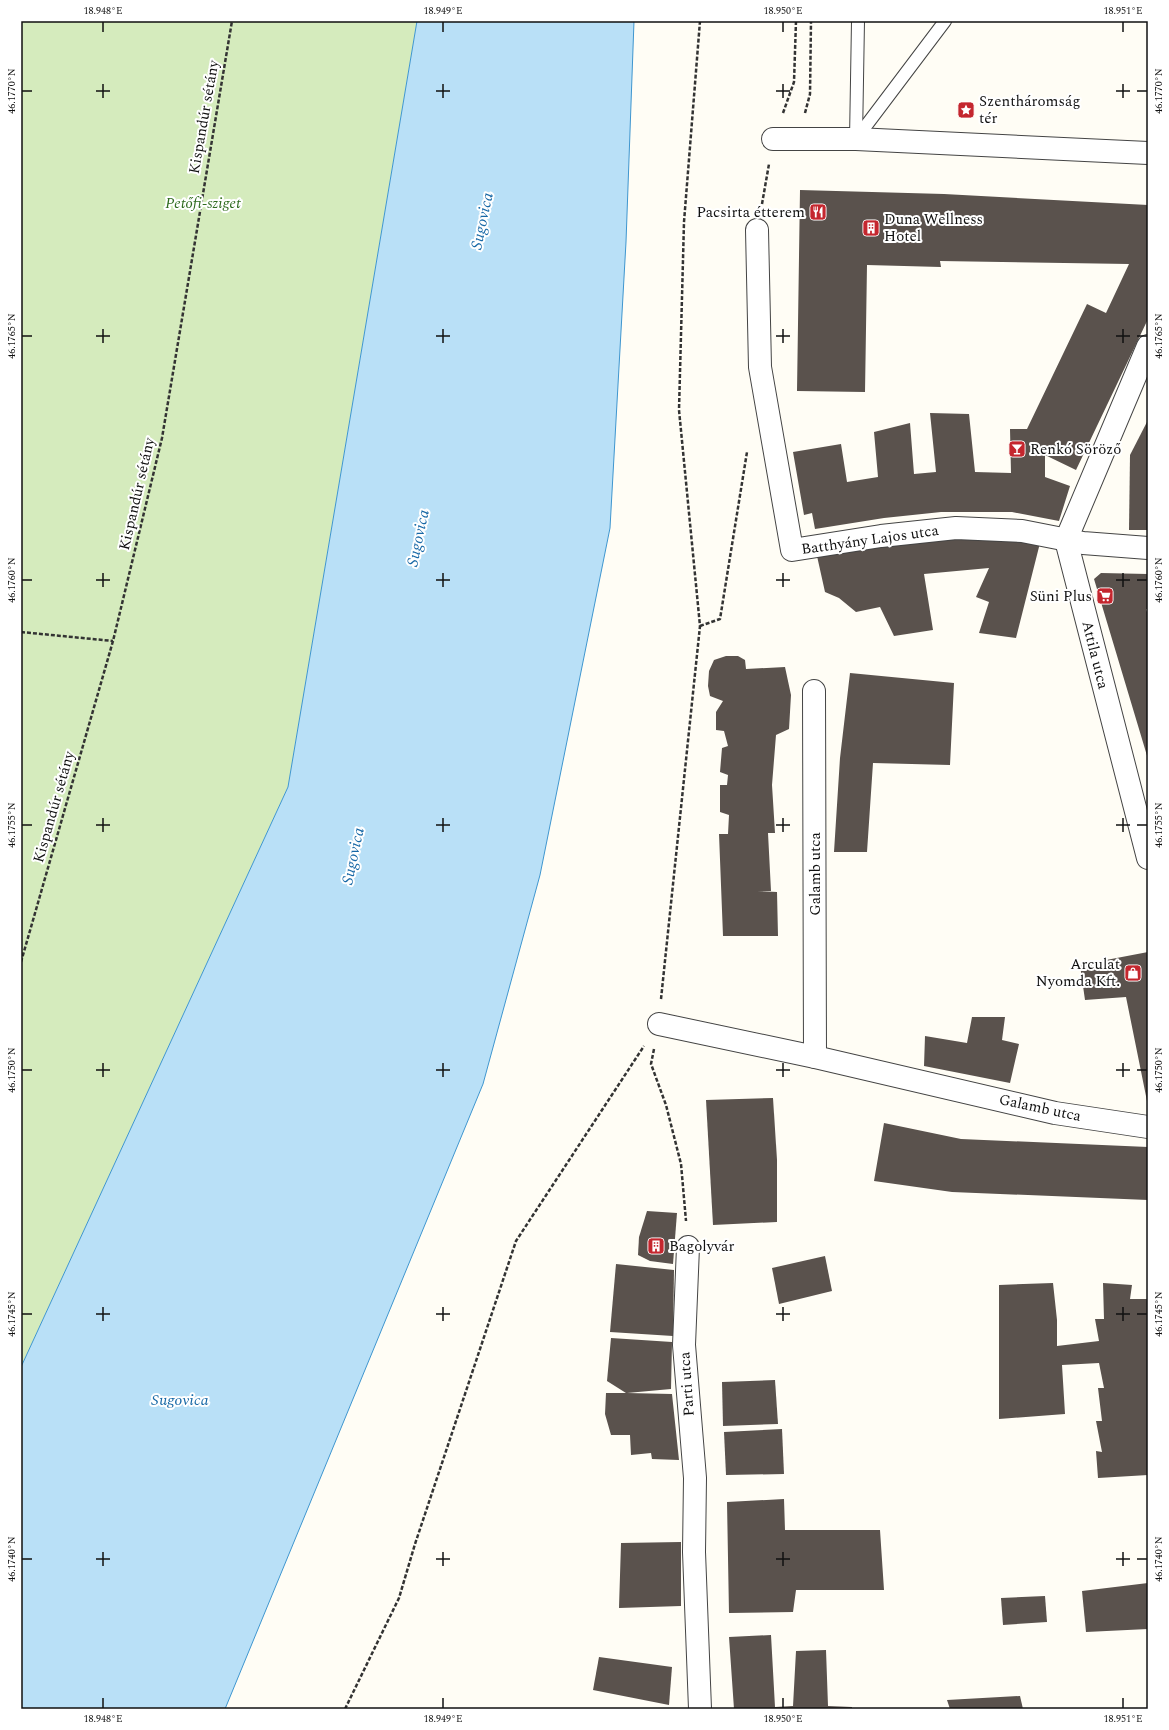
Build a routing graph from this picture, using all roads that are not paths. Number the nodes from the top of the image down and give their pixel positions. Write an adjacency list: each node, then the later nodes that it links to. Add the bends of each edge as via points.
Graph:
1 (858, 21): 4 (lane)
2 (945, 21): 4 (lane)
3 (773, 139): 4 (street)
4 (856, 139): 5 (street)
5 (1148, 154)
6 (757, 230): 8 (street, Batthyány Lajos utca, via 760,367 792,550 881,536 956,528 1022,531)
7 (1148, 346): 8 (street)
8 (1066, 540): 9 (street, Batthyány Lajos utca); 11 (street, Attila utca)
9 (1148, 548)
10 (814, 691): 13 (street, Galamb utca)
11 (1148, 858)
12 (659, 1024): 13 (street, Galamb utca)
13 (816, 1057): 14 (street, Galamb utca, via 1055,1113)
14 (1148, 1127)
15 (688, 1247): 16 (street, Parti utca, via 684,1345 694,1478)
16 (700, 1709)

